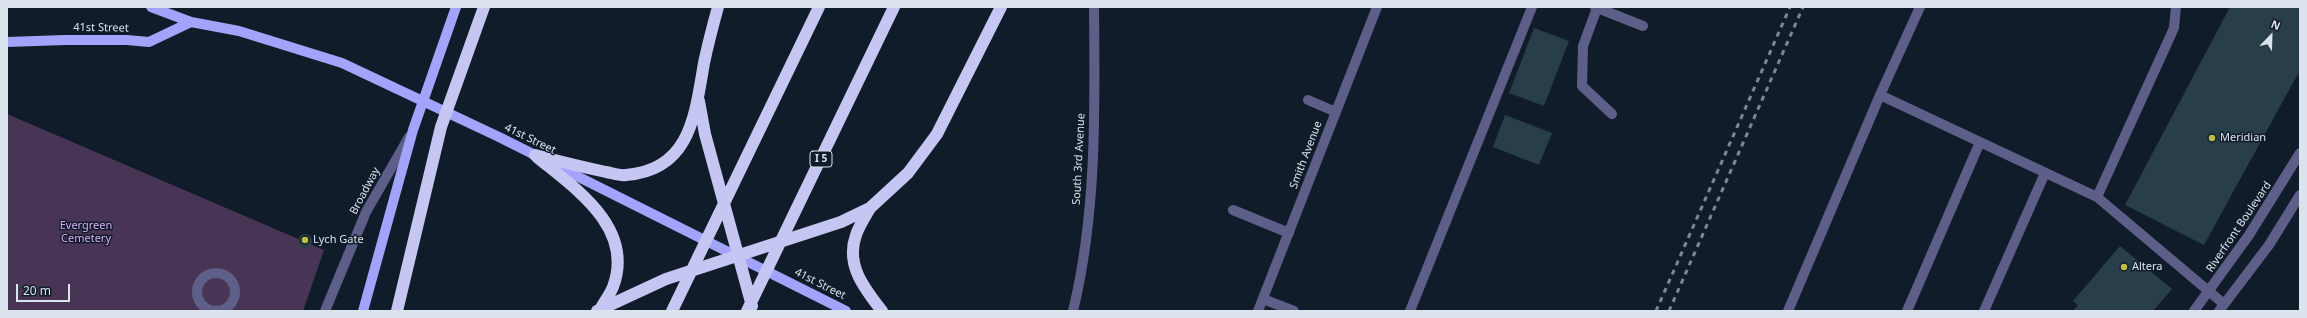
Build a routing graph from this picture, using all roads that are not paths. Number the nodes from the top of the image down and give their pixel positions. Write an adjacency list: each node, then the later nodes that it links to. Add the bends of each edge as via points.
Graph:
1 (151, 7): 14 (main road, 41st Street)
2 (456, 7): 22 (main road, Broadway)
3 (484, 7): 39 (highway, via 441,127)
4 (718, 7): 18 (highway)
5 (819, 7): 40 (highway)
6 (894, 7): 41 (highway, I 5)
7 (1001, 7): 29 (highway, via 937,134 908,173)
8 (1094, 7): 45 (street, South 3rd Avenue, via 1095,80 1089,202 1078,291)
9 (1377, 7): 20 (street, Smith Avenue)
10 (1532, 7): 48 (street)
11 (1596, 7): 15 (street); 21 (street, via 1583,46 1582,86)
12 (1920, 7): 17 (street)
13 (2176, 7): 28 (street, via 2174,28)
14 (191, 22): 16 (main road, 41st Street, via 149,42); 25 (main road, 41st Street, via 239,31 342,63)
15 (1643, 26)
16 (7, 42)
17 (1880, 95): 23 (street); 49 (street)
18 (699, 100): 25 (highway, via 683,145 673,157 656,169 626,175 582,168); 32 (highway)
19 (1308, 100): 20 (street)
20 (1336, 112): 31 (street, Smith Avenue)
21 (1612, 114)
22 (413, 130): 37 (street, Broadway, via 366,212); 38 (main road, Broadway)
23 (1980, 142): 26 (street); 50 (street)
24 (2300, 153): 33 (street, Riverfront Boulevard, via 2282,185)
25 (535, 155): 32 (main road, 41st Street); 36 (highway, via 593,206 608,224 616,244 617,271 613,287)
26 (2045, 173): 28 (street); 51 (street)
27 (2300, 195): 35 (street, via 2269,245)
28 (2097, 197): 33 (street)
29 (870, 208): 32 (highway, via 841,222); 44 (highway, via 855,236 853,252 856,274)
30 (1233, 210): 31 (street)
31 (1289, 233): 34 (street, Smith Avenue)
32 (738, 257): 36 (highway, via 666,279); 42 (highway); 43 (main road, 41st Street)
33 (2210, 291): 35 (street); 52 (street, Riverfront Boulevard)
34 (1263, 299): 46 (street, Smith Avenue); 47 (street)
35 (2222, 308)
36 (599, 310)
37 (325, 311)
38 (363, 311)
39 (397, 311)
40 (672, 311)
41 (747, 311)
42 (754, 311)
43 (846, 311)
44 (882, 311)
45 (1073, 311)
46 (1258, 311)
47 (1294, 311)
48 (1410, 311)
49 (1788, 311)
50 (1906, 311)
51 (1984, 311)
52 (2194, 311)

